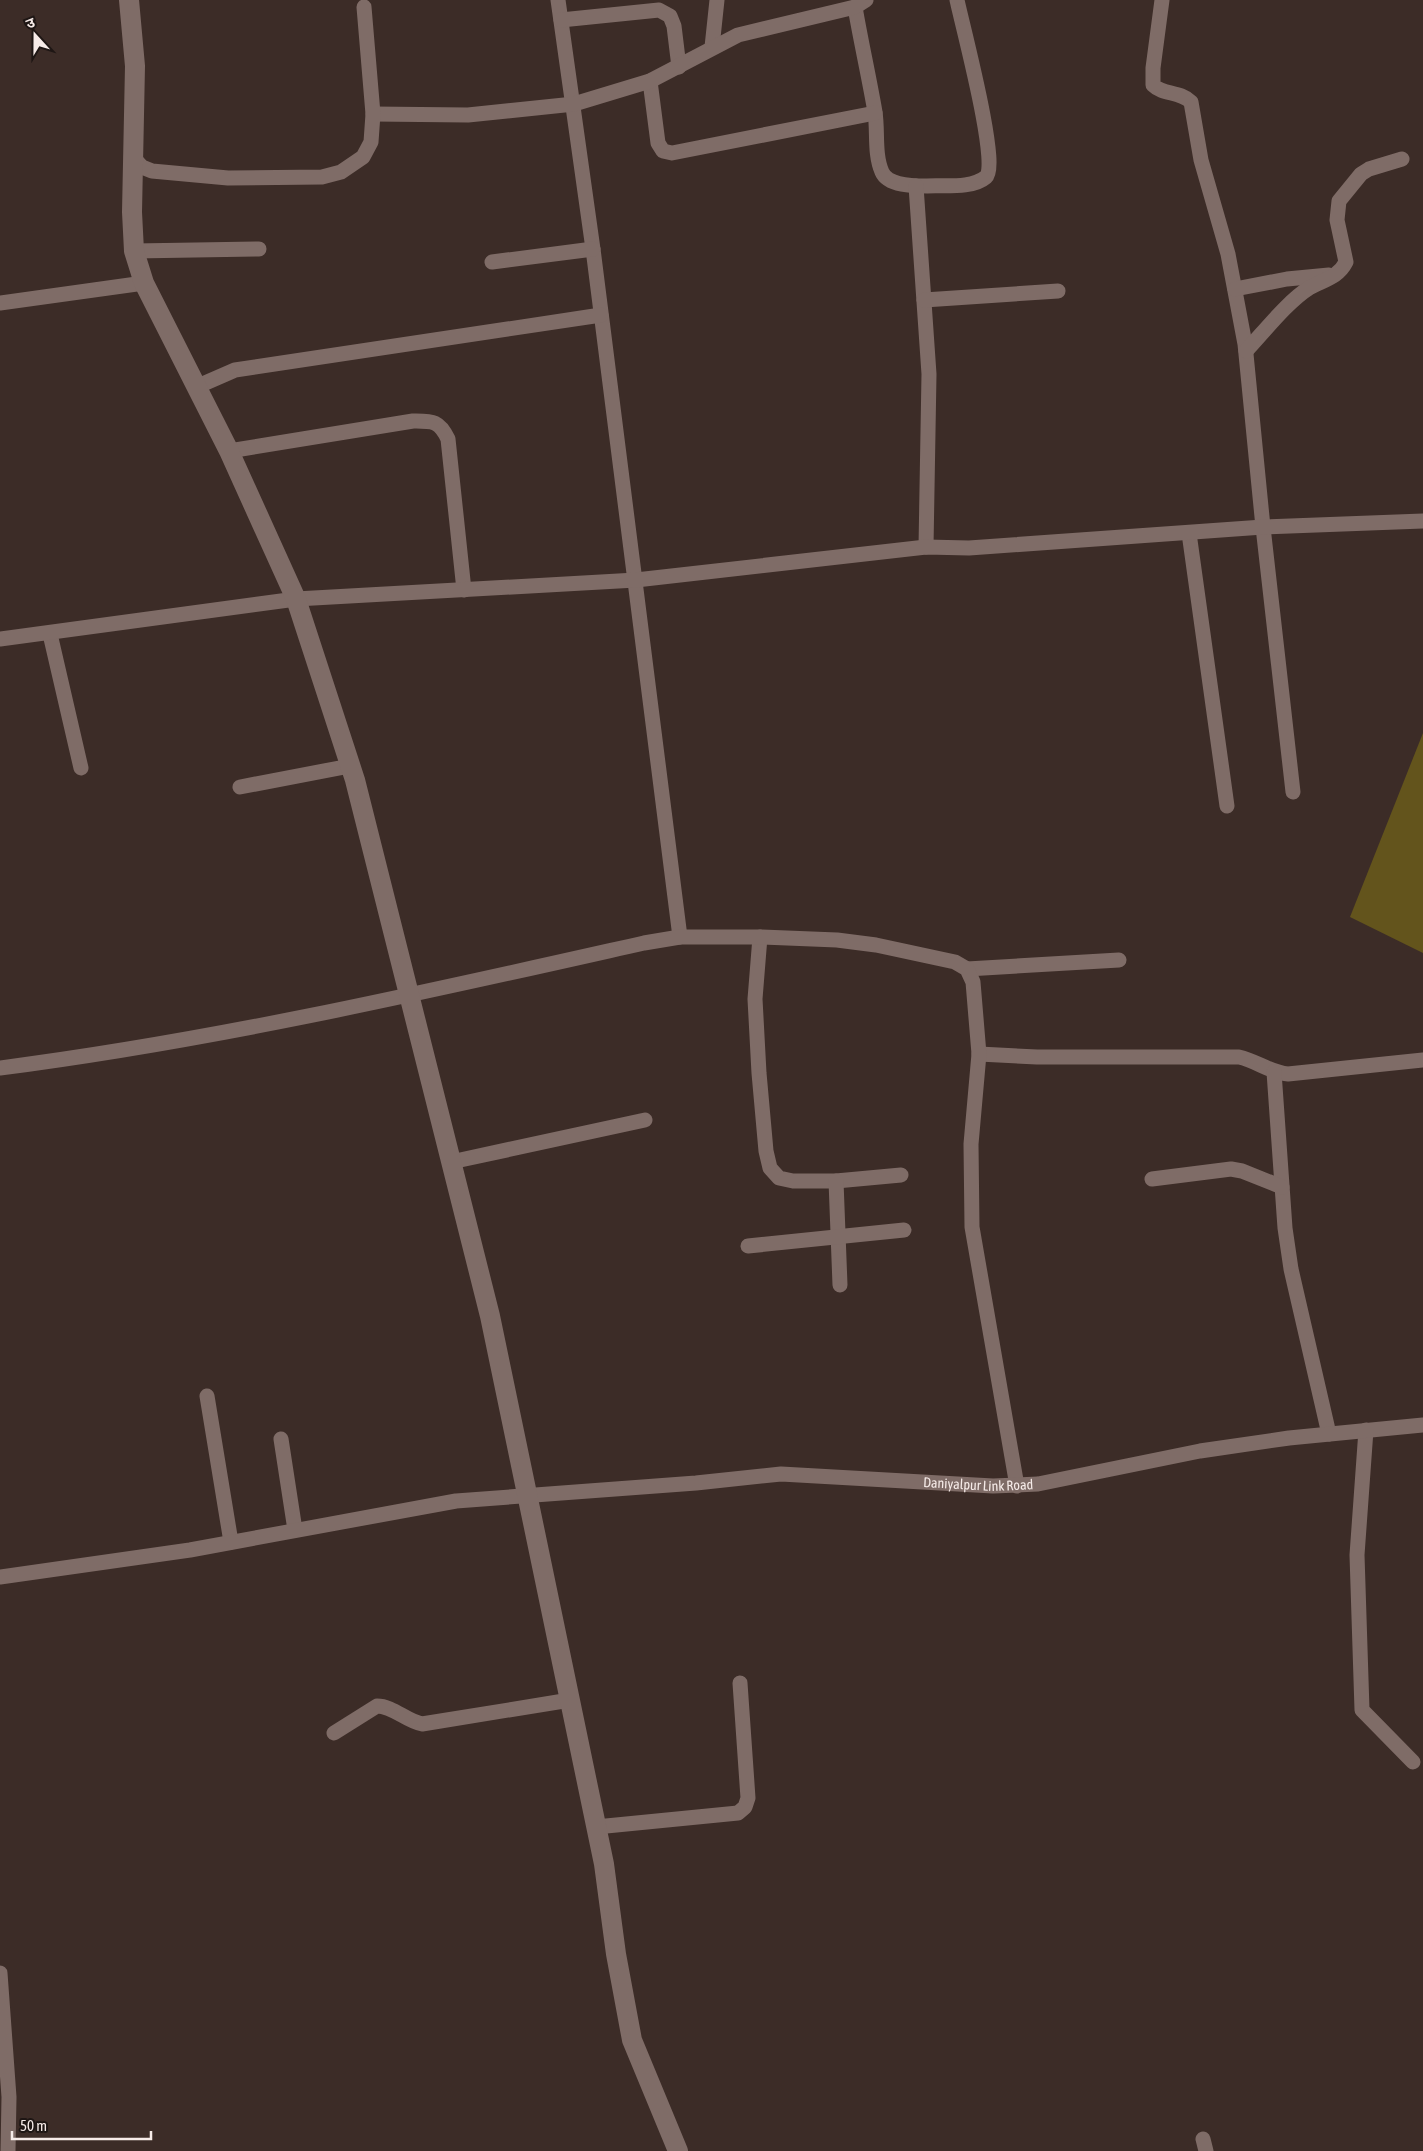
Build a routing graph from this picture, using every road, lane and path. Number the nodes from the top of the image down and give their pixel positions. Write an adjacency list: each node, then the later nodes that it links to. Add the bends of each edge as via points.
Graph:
1 (129, 0): 15 (street, via 135,66)
2 (558, 0): 8 (street)
3 (717, 0): 9 (street)
4 (956, 0): 17 (street, via 986,130 990,172 979,181 962,185)
5 (1162, 0): 24 (street, via 1153,85 1158,90 1185,96 1191,102 1201,160)
6 (860, 4): 9 (street, via 738,35); 13 (street)
7 (364, 7): 14 (street)
8 (561, 20): 10 (street, via 659,10 670,16 674,26); 12 (street)
9 (712, 47): 10 (street)
10 (679, 67): 11 (street)
11 (650, 81): 12 (street); 13 (street, via 658,143 663,151 672,153)
12 (574, 104): 14 (street, via 468,115); 19 (street)
13 (875, 113): 17 (street, via 882,173 889,180)
14 (372, 114): 15 (street, via 368,150 363,157 331,175 228,178 152,171)
15 (133, 157): 20 (street)
16 (1402, 160): 22 (street, via 1361,174 1339,201 1337,220 1346,262)
17 (916, 186): 26 (street)
18 (259, 249): 20 (street)
19 (593, 249): 21 (street); 28 (street)
20 (134, 252): 23 (street)
21 (492, 262)
22 (1338, 274): 24 (street); 29 (street, via 1298,297)
23 (144, 283): 27 (street); 30 (street)
24 (1236, 289): 29 (street)
25 (1058, 291): 26 (street)
26 (924, 300): 35 (street, via 929,374)
27 (0, 303)
28 (601, 315): 30 (street, via 235,370); 36 (street)
29 (1246, 352): 33 (street)
30 (196, 387): 31 (street)
31 (229, 451): 37 (street, via 413,421 432,421 443,427 448,439); 38 (street)
32 (1423, 521): 33 (street)
33 (1262, 527): 34 (street); 44 (street)
34 (1189, 533): 35 (street, via 969,548); 45 (street)
35 (926, 547): 36 (street)
36 (636, 580): 37 (street); 47 (street)
37 (464, 590): 38 (street)
38 (296, 598): 39 (street); 41 (street)
39 (50, 634): 40 (street); 42 (street)
40 (0, 639)
41 (350, 766): 43 (street); 50 (street)
42 (81, 768)
43 (240, 788)
44 (1293, 792)
45 (1227, 806)
46 (760, 936): 47 (street); 49 (street, via 876,945 955,962); 59 (street, via 755,1000 759,1073 770,1168 779,1178 793,1181)
47 (680, 937): 50 (street)
48 (1118, 960): 49 (street)
49 (967, 969): 51 (street, via 973,982)
50 (410, 996): 53 (street, via 194,1038); 56 (street)
51 (979, 1054): 54 (street, via 1239,1058 1260,1063); 70 (street, via 971,1144 972,1227)
52 (1423, 1060): 54 (street, via 1288,1074)
53 (0, 1068)
54 (1274, 1072): 60 (street)
55 (645, 1120): 56 (street)
56 (451, 1162): 71 (street, via 490,1316)
57 (901, 1175): 59 (street)
58 (1152, 1179): 60 (street, via 1231,1169)
59 (836, 1181): 62 (street)
60 (1282, 1187): 68 (street, via 1291,1269)
61 (904, 1230): 62 (street)
62 (838, 1238): 63 (street); 64 (street)
63 (748, 1246)
64 (840, 1285)
65 (207, 1396): 73 (street)
66 (1423, 1424): 67 (street, Daniyalpur Link Road)
67 (1366, 1430): 68 (street, Daniyalpur Link Road); 78 (street, via 1357,1555 1362,1710)
68 (1328, 1434): 70 (street, Daniyalpur Link Road, via 1200,1451)
69 (281, 1439): 72 (street)
70 (1017, 1486): 71 (street, Daniyalpur Link Road, via 781,1474)
71 (530, 1497): 72 (street, Daniyalpur Link Road, via 456,1501); 76 (street)
72 (295, 1530): 73 (street, Daniyalpur Link Road)
73 (231, 1542): 74 (street, Daniyalpur Link Road)
74 (0, 1577)
75 (740, 1683): 79 (street, via 748,1798 745,1807 738,1813)
76 (570, 1700): 77 (street, via 422,1724 384,1706 377,1706); 79 (street)
77 (334, 1733)
78 (1413, 1762)
79 (596, 1827): 82 (street, via 632,2040)
80 (0, 1972): 81 (street, via 9,2097)
81 (8, 2151)
82 (678, 2151)

